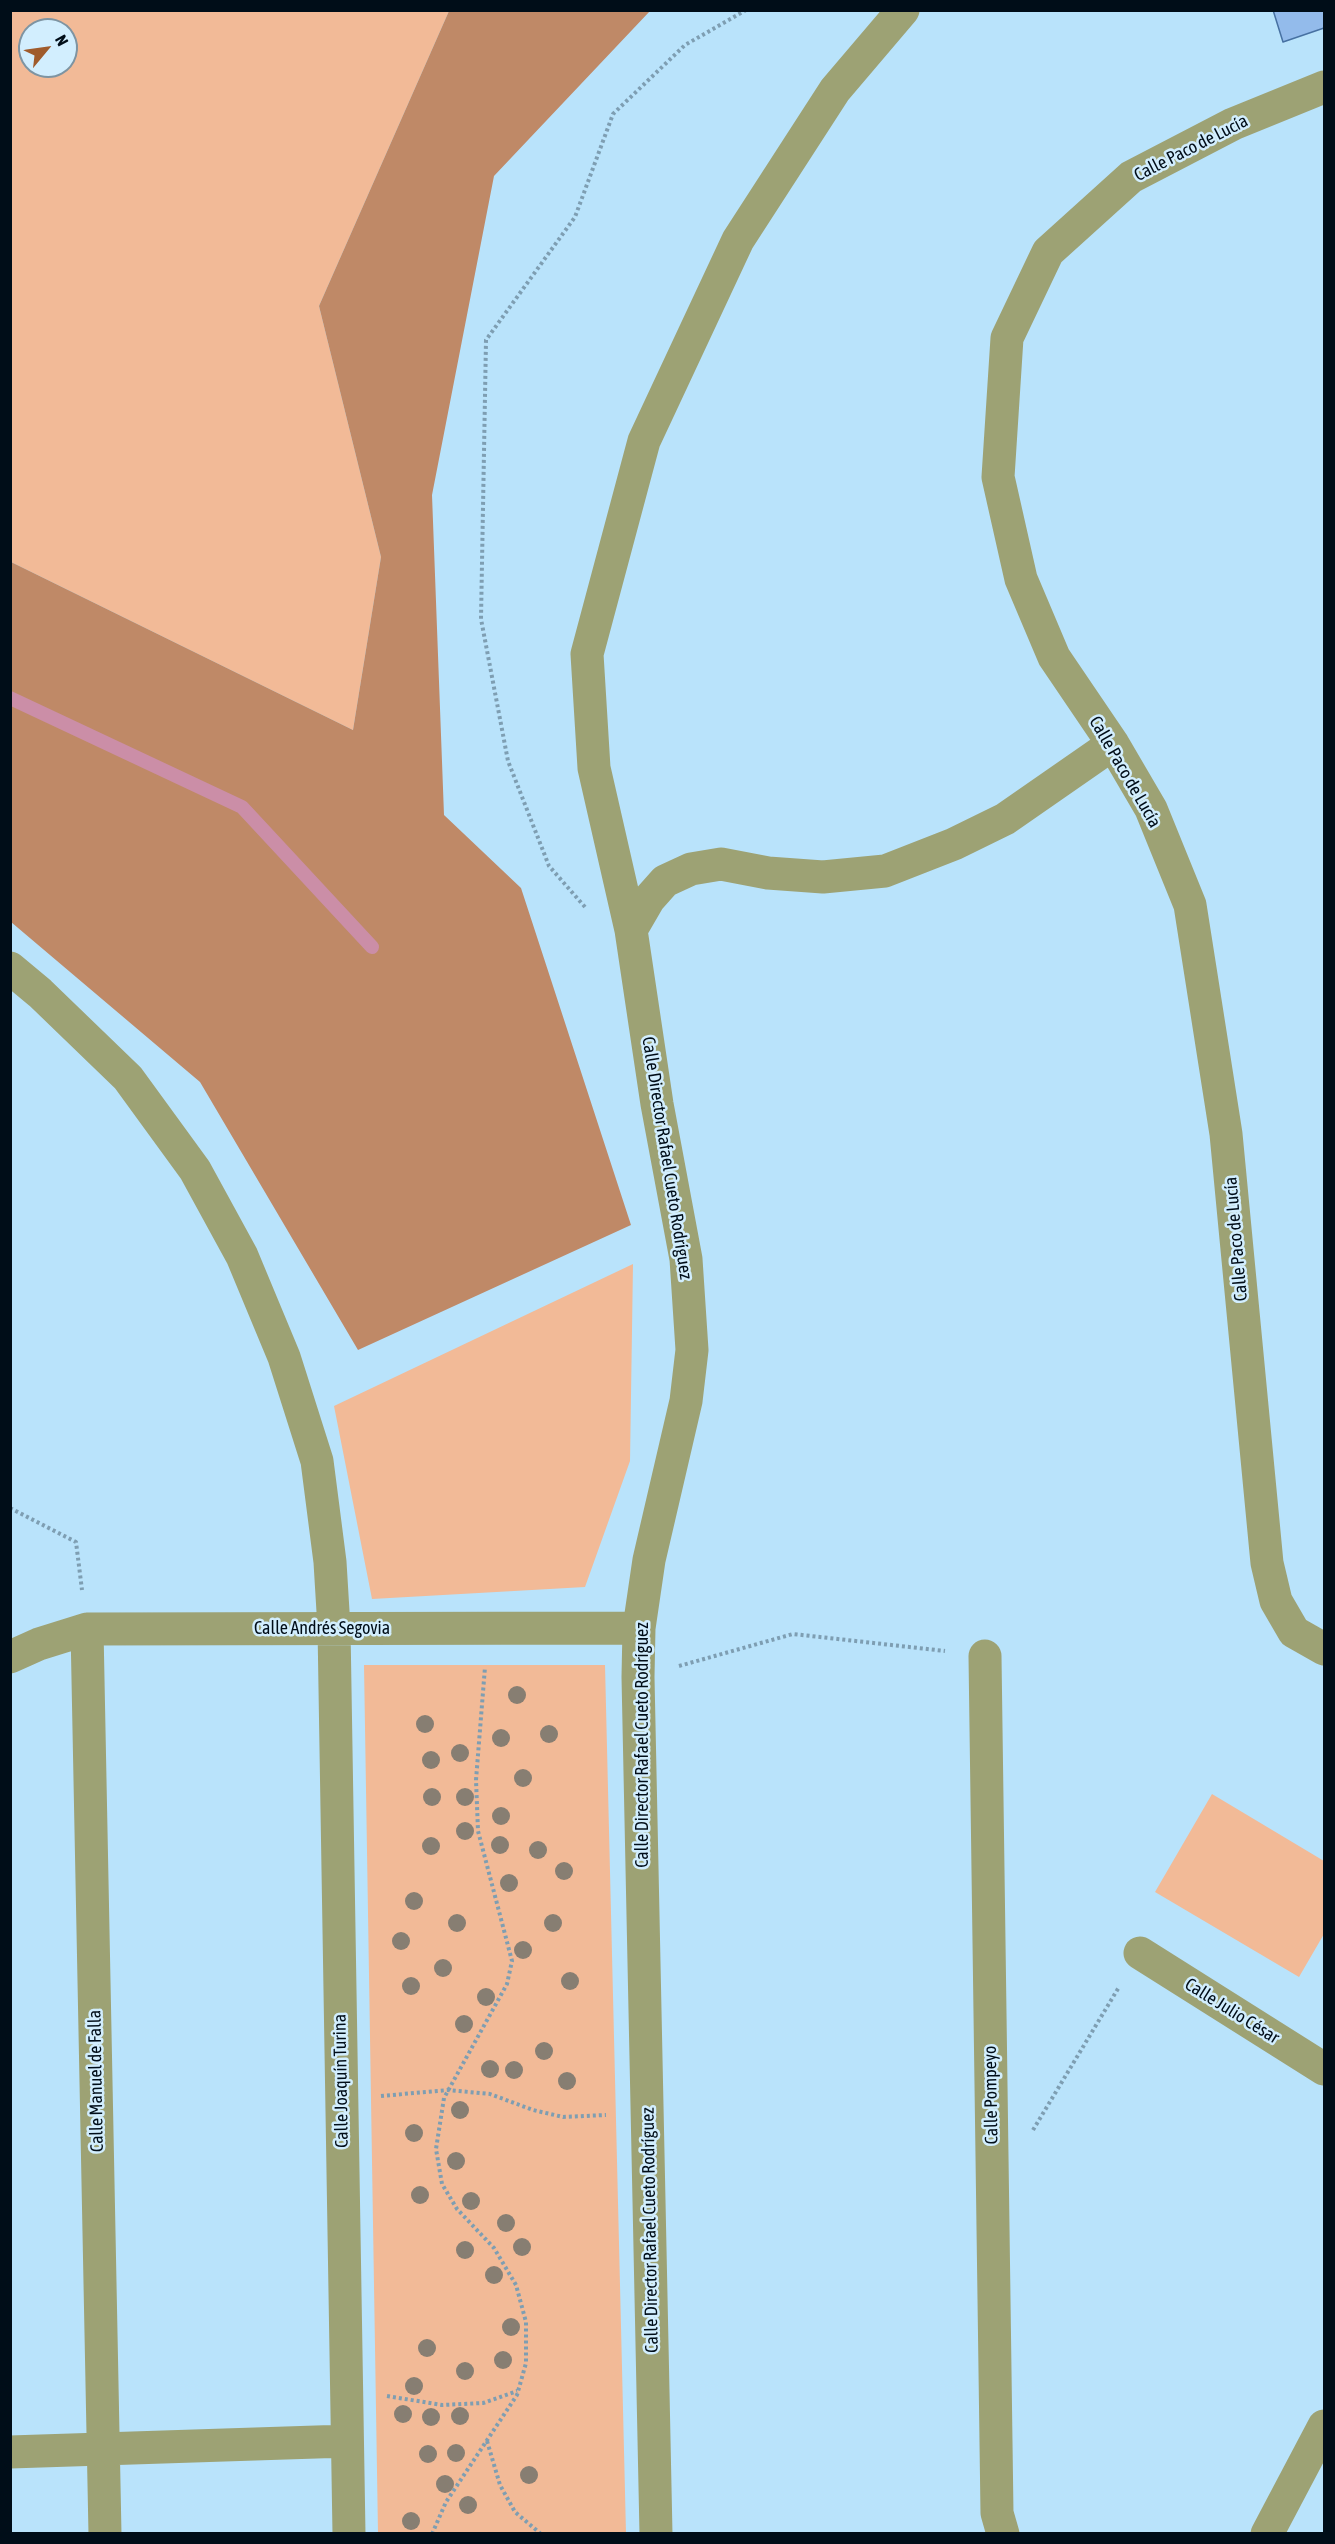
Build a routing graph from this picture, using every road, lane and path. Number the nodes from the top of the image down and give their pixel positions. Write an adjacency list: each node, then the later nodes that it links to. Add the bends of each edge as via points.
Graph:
1 (746, 10): 5 (path, via 685,45 613,114 574,218 486,340 482,619 508,762 549,866 581,905)
2 (903, 10): 5 (street, Calle Director Rafael Cueto Rodríguez, via 835,90 738,240 644,441 587,654 594,768)
3 (1324, 87): 4 (street, Calle Paco de Lucía, via 1233,124 1131,177 1048,252 1007,338 998,477 1021,579 1054,657)
4 (1113, 744): 5 (street, via 1005,819 885,871 823,877 721,864 691,869 665,881); 12 (street, Calle Paco de Lucía, via 1151,809 1190,905 1226,1134 1267,1563 1276,1601 1294,1632)
5 (631, 930): 10 (street, Calle Director Rafael Cueto Rodríguez, via 657,1104 686,1259 692,1350 687,1401 649,1560)
6 (10, 968): 8 (street, Calle Joaquín Turina, via 128,1078 195,1170 242,1256 284,1357 316,1461 330,1562)
7 (10, 1508): 11 (path, via 76,1542)
8 (334, 1628): 9 (street, Calle Andrés Segovia); 11 (street, Calle Andrés Segovia); 19 (street, Calle Joaquín Turina)
9 (489, 1628): 10 (street, Calle Andrés Segovia); 18 (path, via 476,1780 478,1831 512,1961 507,1984)
10 (639, 1628): 15 (street, Calle Director Rafael Cueto Rodríguez)
11 (87, 1629): 14 (street, Calle Andrés Segovia); 27 (street, Calle Manuel de Falla)
12 (1324, 1649)
13 (985, 1656): 15 (path, via 793,1634); 34 (street, Calle Pompeyo, via 997,2512)
14 (10, 1658)
15 (638, 1677): 20 (street, Calle Director Rafael Cueto Rodríguez)
16 (1140, 1953): 17 (street, Calle Julio César); 21 (path)
17 (1324, 2069)
18 (448, 2090): 19 (path); 20 (path, via 490,2094 563,2117); 22 (path, via 436,2149 442,2184 457,2209 494,2248 516,2285 526,2322 526,2362)
19 (341, 2101): 26 (street, Calle Joaquín Turina)
20 (648, 2109): 33 (street, Calle Director Rafael Cueto Rodríguez)
21 (1029, 2135)
22 (518, 2391): 23 (path, via 483,2403 442,2405); 25 (path)
23 (385, 2396)
24 (1324, 2426): 35 (street)
25 (487, 2440): 31 (path, via 446,2502); 32 (path, via 500,2486 515,2512)
26 (347, 2441): 27 (street); 30 (street, Calle Joaquín Turina)
27 (104, 2449): 28 (street); 29 (street, Calle Manuel de Falla)
28 (10, 2452)
29 (105, 2534)
30 (349, 2534)
31 (432, 2534)
32 (541, 2534)
33 (656, 2534)
34 (1003, 2534)
35 (1267, 2534)

